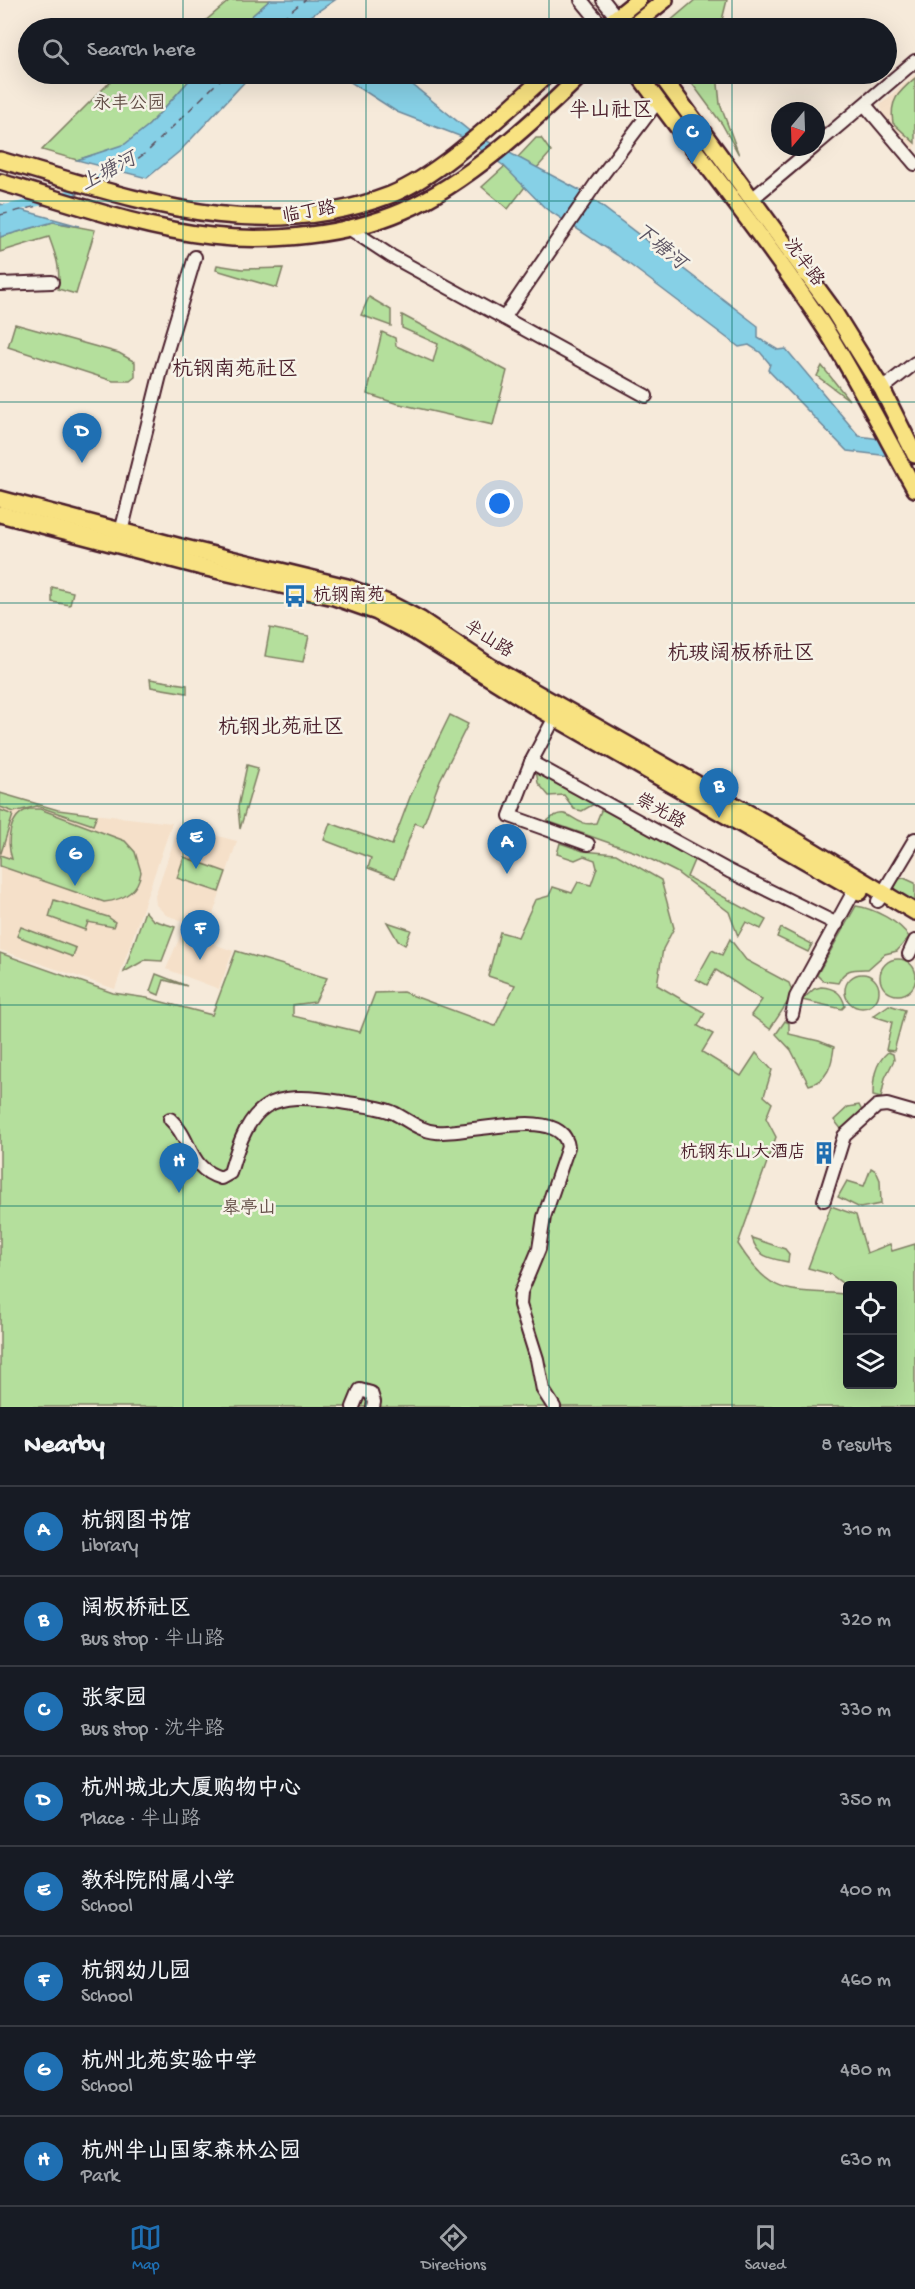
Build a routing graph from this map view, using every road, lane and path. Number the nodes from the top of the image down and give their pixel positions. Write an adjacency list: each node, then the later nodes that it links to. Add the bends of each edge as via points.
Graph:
1 (581, 0): 5 (street)
2 (603, 0): 6 (street)
3 (638, 0): 7 (main road)
4 (665, 0): 8 (main road)
5 (596, 18)
6 (617, 18)
7 (625, 18)
8 (642, 18)
9 (915, 61): 10 (street)
10 (897, 77)
11 (536, 84): 20 (main road, 临丁路, via 457,153 391,194 308,215 265,219 182,210)
12 (571, 84): 24 (main road, 临丁路, via 503,144 441,190 402,211)
13 (645, 84): 16 (main road, 沈半路)
14 (667, 84): 23 (main road, 沈半路)
15 (889, 84): 17 (street)
16 (658, 101): 28 (street); 33 (main road, 沈半路, via 800,292 853,374)
17 (865, 105): 18 (street); 21 (street)
18 (825, 138)
19 (803, 156): 23 (street)
20 (0, 160)
21 (915, 164)
22 (0, 182): 24 (main road, 临丁路, via 158,227 210,236 288,238)
23 (752, 199): 30 (main road, 沈半路, via 831,307)
24 (347, 227): 28 (street, via 391,256)
25 (195, 257): 36 (street)
26 (52, 282): 27 (street)
27 (0, 284)
28 (504, 318): 31 (street)
29 (915, 363): 30 (street)
30 (882, 389): 32 (main road, 沈半路)
31 (646, 396)
32 (915, 455)
33 (915, 489)
34 (0, 499): 36 (main road, 半山路)
35 (0, 514): 37 (main road, 半山路, via 345,600 414,631)
36 (121, 532): 42 (main road, 半山路, via 347,587 388,603 491,667 844,869)
37 (555, 717): 38 (street); 41 (main road, 半山路)
38 (531, 762): 40 (street, via 510,816); 45 (street, 崇光路, via 729,871)
39 (915, 839): 42 (street)
40 (588, 844)
41 (855, 889): 42 (main road, 半山路); 45 (street)
42 (880, 898): 43 (main road, 半山路); 44 (main road, 半山路)
43 (915, 912)
44 (915, 921)
45 (837, 924): 48 (street, via 796,997)
46 (915, 941): 47 (street)
47 (909, 954)
48 (792, 1015)
49 (915, 1113): 51 (street, via 877,1106 844,1136)
50 (170, 1119): 54 (street, via 181,1129 198,1165 221,1178 230,1173 249,1120 282,1098 308,1096 380,1108 435,1132 535,1124 559,1128 567,1136 568,1147 544,1217 539,1249 520,1292 543,1390)
51 (824, 1200)
52 (353, 1407): 53 (street, via 360,1390 371,1393)
53 (373, 1407)
54 (554, 1407)

